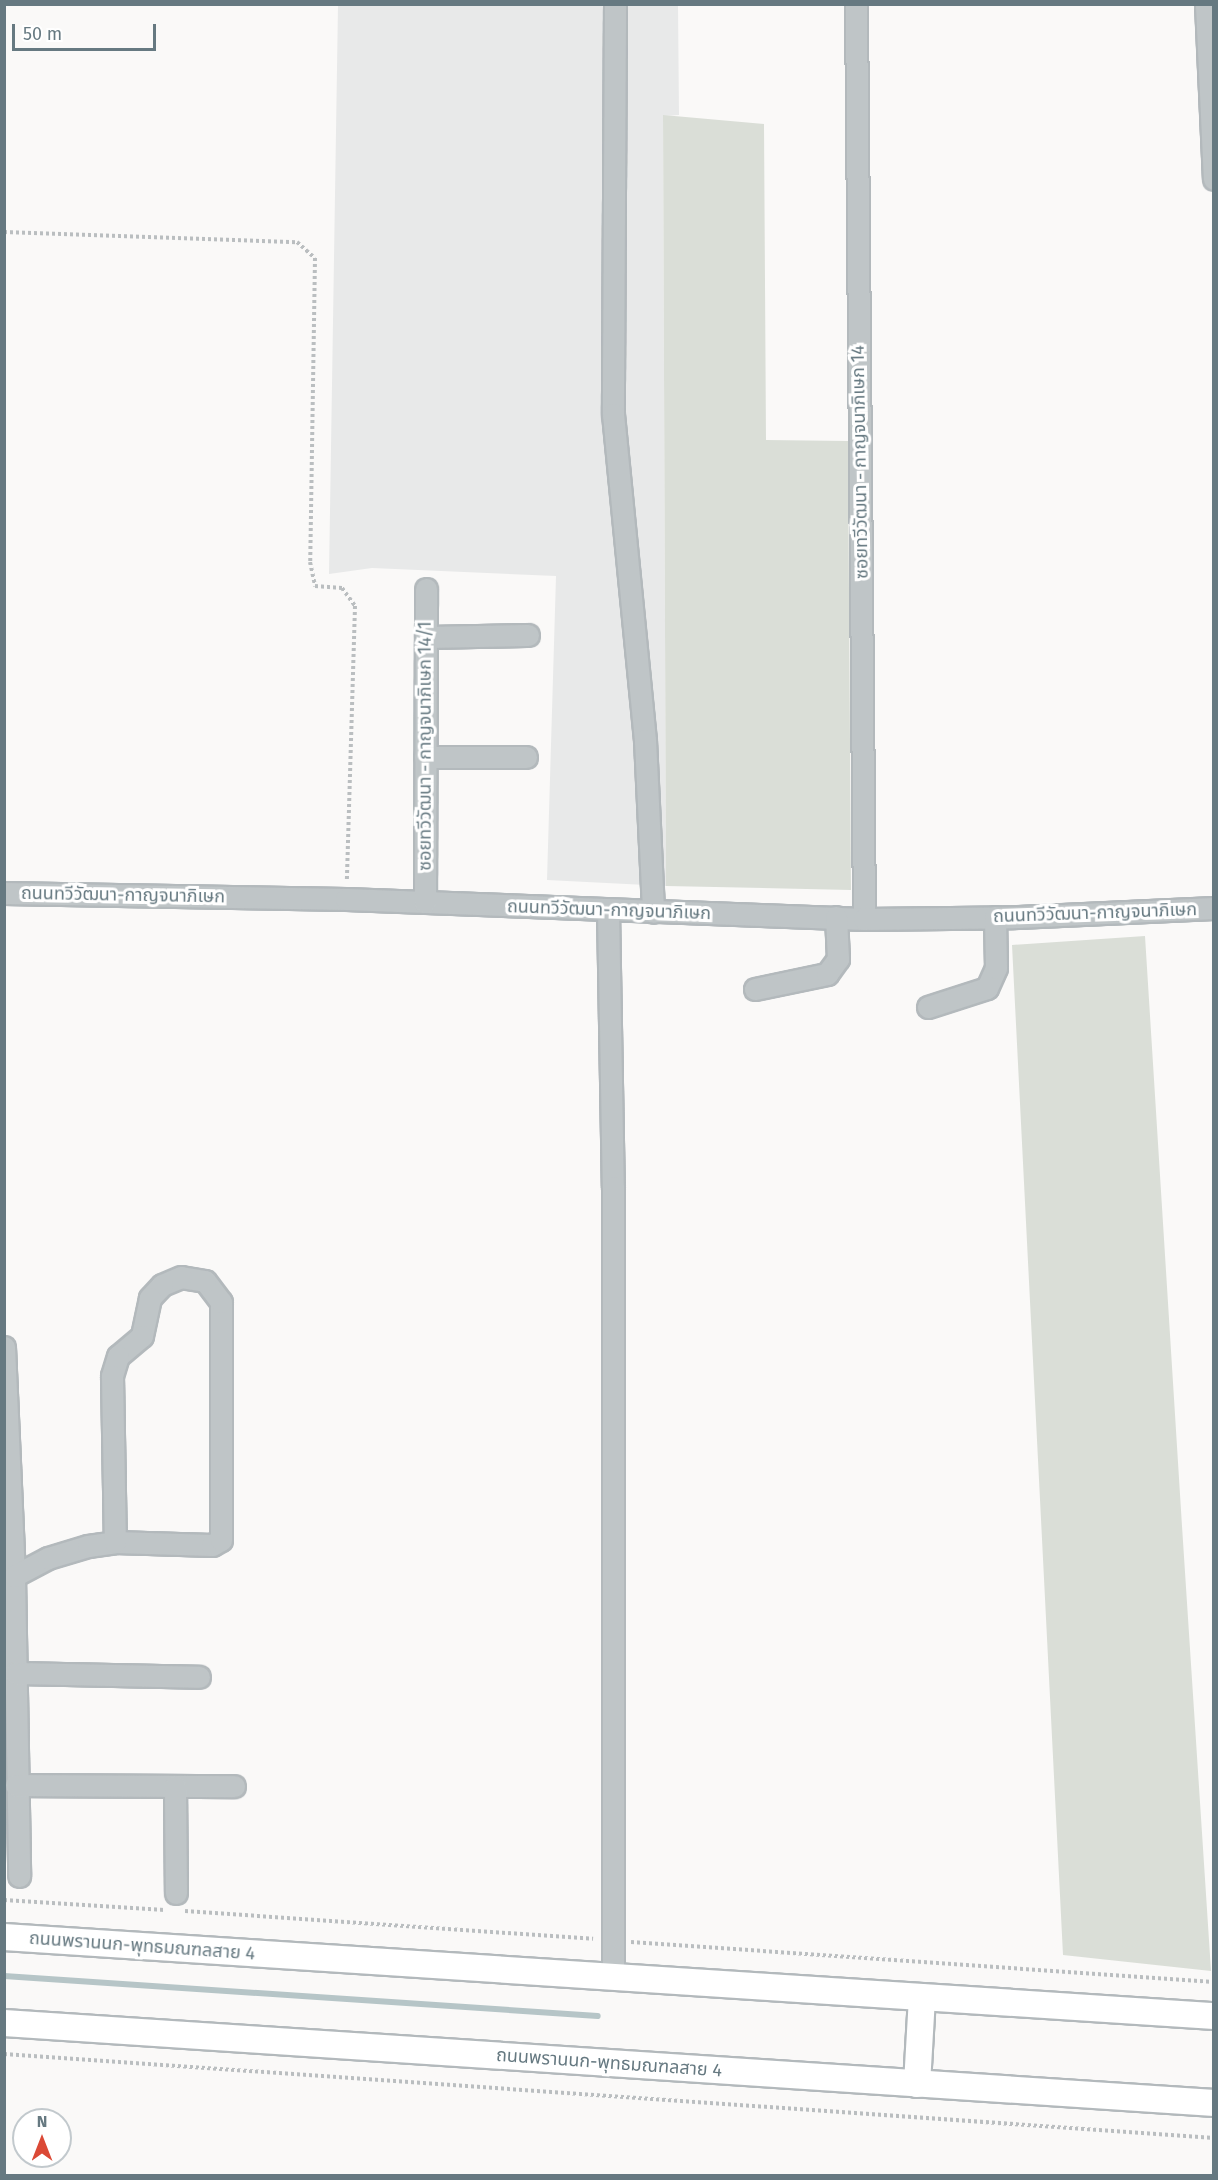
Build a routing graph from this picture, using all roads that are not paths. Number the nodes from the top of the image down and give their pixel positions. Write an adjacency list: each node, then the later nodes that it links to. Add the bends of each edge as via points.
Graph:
1 (615, 4): 14 (street, via 613,414 645,740)
2 (856, 4): 17 (street, ซอยทวีวัฒนา - กาญจนาภิเษก 14)
3 (1206, 4): 4 (street)
4 (1214, 179)
5 (426, 589): 7 (street, ซอยทวีวัฒนา - กาญจนาภิเษก 14/1)
6 (528, 635): 7 (street)
7 (426, 637): 9 (street, ซอยทวีวัฒนา - กาญจนาภิเษก 14/1)
8 (526, 757): 9 (street)
9 (425, 758): 11 (street, ซอยทวีวัฒนา - กาญจนาภิเษก 14/1)
10 (4, 892): 11 (street, ถนนทวีวัฒนา-กาญจนาภิเษก)
11 (425, 902): 13 (street, ถนนทวีวัฒนา-กาญจนาภิเษก)
12 (1214, 908): 16 (street, ถนนทวีวัฒนา-กาญจนาภิเษก)
13 (608, 910): 14 (street, ถนนทวีวัฒนา-กาญจนาภิเษก); 32 (street, via 613,1187)
14 (653, 912): 15 (street, ถนนทวีวัฒนา-กาญจนาภิเษก)
15 (836, 918): 17 (street, ถนนทวีวัฒนา-กาญจนาภิเษก); 18 (street, via 838,959 827,974)
16 (995, 918): 17 (street, ถนนทวีวัฒนา-กาญจนาภิเษก); 19 (street, via 996,968 987,988)
17 (864, 919)
18 (755, 989)
19 (928, 1007)
20 (4, 1347): 21 (street)
21 (6, 1417): 23 (street)
22 (115, 1542): 22 (street, via 212,1545 221,1540 221,1302 205,1281 181,1277 162,1285 150,1298 142,1335 118,1356 112,1376); 23 (street, via 65,1552)
23 (14, 1576): 24 (street)
24 (15, 1673): 25 (street); 26 (street)
25 (199, 1677)
26 (16, 1785): 27 (street); 29 (street)
27 (175, 1786): 28 (street); 30 (street)
28 (234, 1786)
29 (19, 1876)
30 (176, 1893)
31 (4, 1937): 32 (main road, ถนนพรานนก-พุทธมณฑลสาย 4)
32 (613, 1977): 33 (main road, ถนนพรานนก-พุทธมณฑลสาย 4)
33 (922, 1997): 34 (main road, ถนนพรานนก-พุทธมณฑลสาย 4); 36 (main road)
34 (1214, 2016)
35 (4, 2023): 36 (main road, ถนนพรานนก-พุทธมณฑลสาย 4)
36 (916, 2084): 37 (main road, ถนนพรานนก-พุทธมณฑลสาย 4)
37 (1214, 2103)

